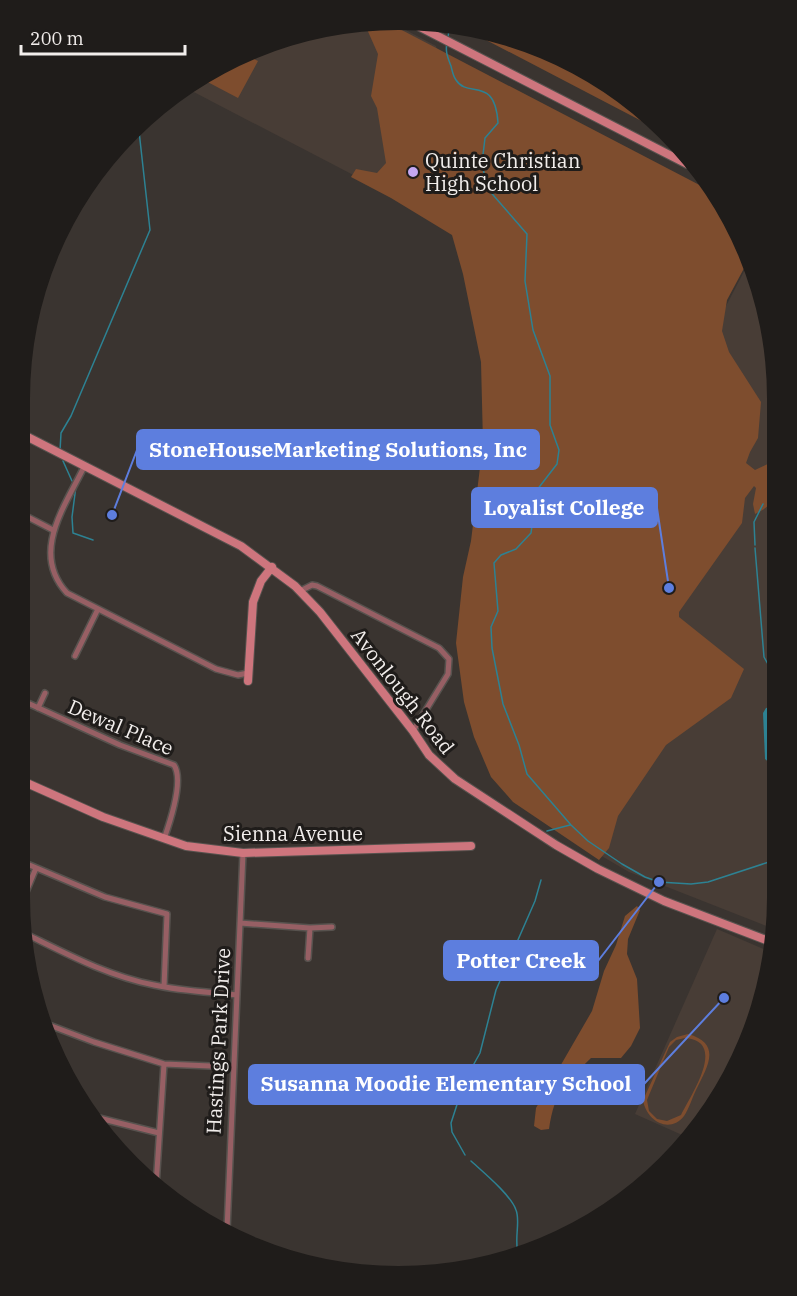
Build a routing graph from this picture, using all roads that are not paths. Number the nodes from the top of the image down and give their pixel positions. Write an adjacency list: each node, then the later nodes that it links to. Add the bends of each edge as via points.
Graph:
1 (428, 31): 2 (street)
2 (679, 160)
3 (30, 438): 4 (street, Avonlough Road)
4 (84, 467): 6 (street); 7 (street, Avonlough Road, via 241,546)
5 (30, 518): 6 (street)
6 (53, 530): 9 (street, via 52,567 56,581 67,593)
7 (272, 567): 8 (street, Avonlough Road); 11 (street, via 253,602)
8 (300, 591): 15 (street, Avonlough Road); 15 (street, via 317,586 439,648 449,659 448,674)
9 (98, 609): 10 (street); 11 (street, via 216,669)
10 (75, 656)
11 (248, 677)
12 (45, 693): 14 (street)
13 (30, 704): 14 (street, Dewal Place)
14 (38, 708): 17 (street, Dewal Place, via 174,765 176,794)
15 (413, 731): 27 (street, Avonlough Road, via 429,755 455,779 556,845 664,901)
16 (30, 784): 17 (street, Sienna Avenue)
17 (164, 839): 19 (street, Sienna Avenue, via 186,846)
18 (471, 846): 19 (street, Sienna Avenue)
19 (243, 853): 23 (street, Hastings Park Drive)
20 (30, 865): 21 (street)
21 (36, 868): 22 (street); 29 (street, via 112,900 167,914)
22 (30, 882)
23 (240, 923): 25 (street); 30 (street, Hastings Park Drive)
24 (332, 927): 25 (street)
25 (310, 928): 28 (street)
26 (32, 937): 29 (street, via 100,969)
27 (765, 939)
28 (309, 958)
29 (164, 987): 30 (street)
30 (237, 995): 33 (street, Hastings Park Drive)
31 (54, 1027): 32 (street)
32 (164, 1064): 33 (street); 35 (street)
33 (234, 1066): 37 (street, Hastings Park Drive)
34 (104, 1119): 35 (street)
35 (159, 1132): 36 (street)
36 (157, 1175)
37 (227, 1224)

